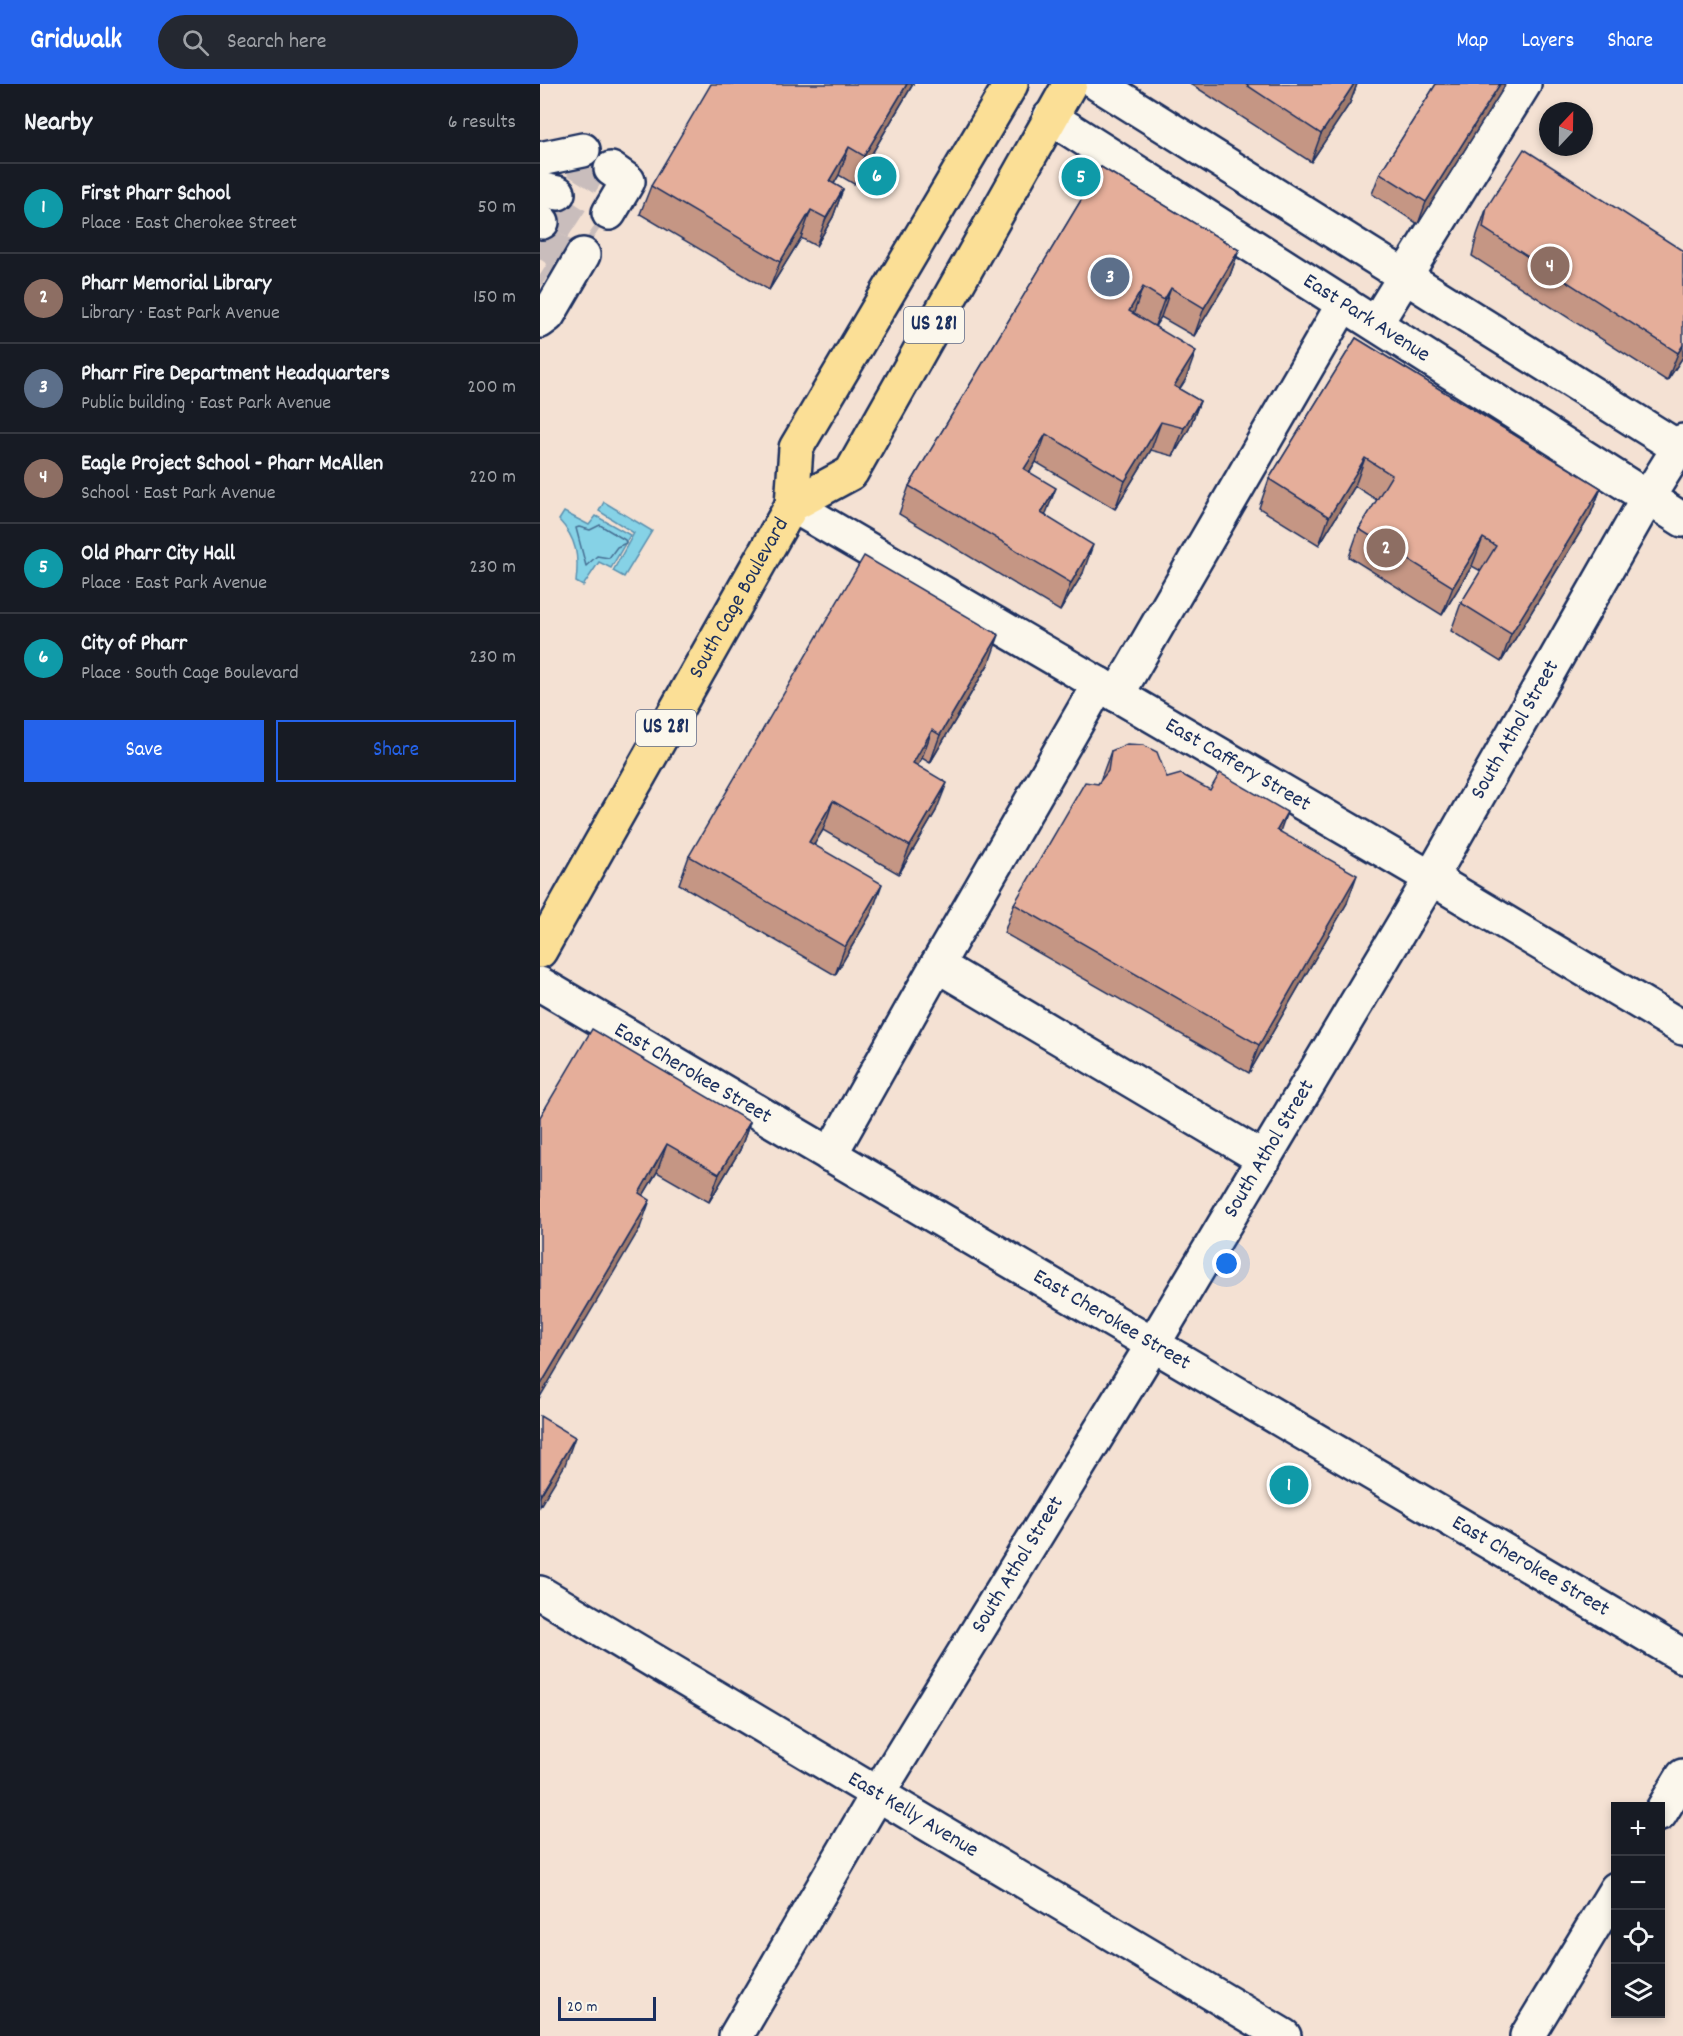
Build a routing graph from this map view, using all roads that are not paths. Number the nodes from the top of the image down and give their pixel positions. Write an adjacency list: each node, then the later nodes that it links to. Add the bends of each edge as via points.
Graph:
1 (1011, 84): 15 (main road, via 796,448)
2 (1070, 84): 5 (main road, South Cage Boulevard / US 281)
3 (1098, 84): 6 (street)
4 (1524, 84): 9 (street)
5 (1050, 117): 7 (street, East Park Avenue); 15 (main road, South Cage Boulevard / US 281, via 852,474)
6 (1166, 126): 7 (street); 9 (street)
7 (1140, 172): 10 (street, East Park Avenue)
8 (565, 269): 11 (street, via 548,315)
9 (1406, 277): 12 (street); 13 (street)
10 (1344, 303): 12 (street, East Park Avenue); 17 (street)
11 (540, 321)
12 (1376, 323): 14 (street, East Park Avenue)
13 (1681, 444): 14 (street, South Athol Street)
14 (1648, 497): 16 (street, East Park Avenue); 18 (street, South Athol Street)
15 (792, 505): 17 (street, East Caffery Street); 19 (main road, South Cage Boulevard / US 281)
16 (1683, 520)
17 (1108, 690): 18 (street, East Caffery Street); 20 (street)
18 (1431, 878): 22 (street, East Caffery Street); 24 (street, South Athol Street)
19 (540, 951)
20 (937, 965): 23 (street); 24 (street)
21 (540, 984): 23 (street, East Cherokee Street)
22 (1683, 1028)
23 (830, 1155): 25 (street, East Cherokee Street)
24 (1264, 1159): 25 (street, South Athol Street)
25 (1152, 1346): 27 (street, East Cherokee Street); 29 (street, South Athol Street)
26 (540, 1593): 29 (street, East Kelly Avenue)
27 (1683, 1656)
28 (1683, 1776): 30 (street)
29 (876, 1795): 32 (street, South Athol Street); 33 (street, East Kelly Avenue)
30 (1665, 1806)
31 (1611, 1897): 34 (street)
32 (736, 2036)
33 (1284, 2036)
34 (1527, 2036)

